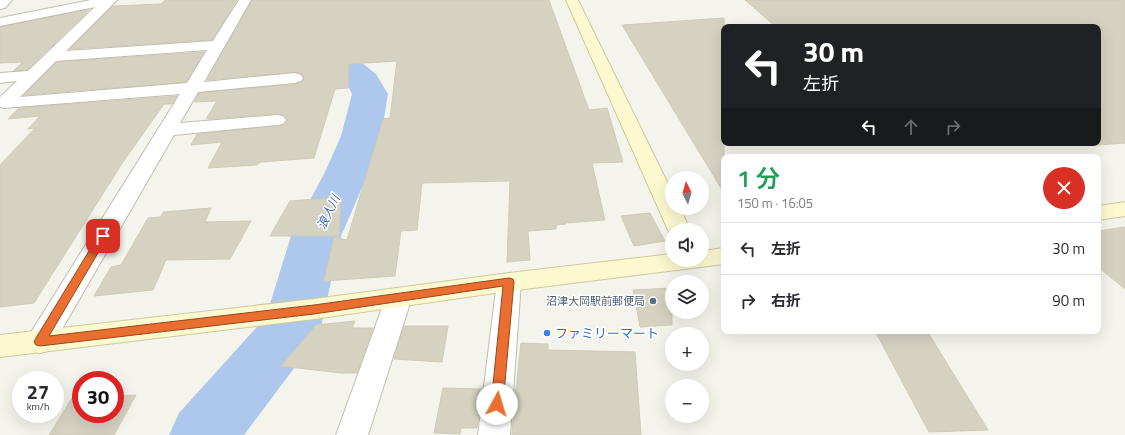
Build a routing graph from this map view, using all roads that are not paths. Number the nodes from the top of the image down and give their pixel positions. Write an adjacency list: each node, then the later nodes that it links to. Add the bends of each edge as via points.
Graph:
1 (6, 0): 5 (street)
2 (111, 0): 6 (street); 8 (street)
3 (245, 0): 7 (street)
4 (572, 0): 17 (street)
5 (0, 5)
6 (0, 22)
7 (218, 45): 8 (street); 12 (street)
8 (51, 57): 9 (street)
9 (32, 75): 10 (street); 12 (street, via 4,102)
10 (0, 78)
11 (294, 78): 12 (street)
12 (192, 88): 14 (street)
13 (277, 120): 14 (street)
14 (167, 130): 23 (street)
15 (1125, 210): 16 (street)
16 (1101, 213)
17 (676, 223)
18 (721, 256): 19 (street)
19 (709, 258)
20 (665, 263): 21 (street)
21 (509, 282): 22 (street); 26 (street)
22 (399, 297): 23 (street, via 314,310); 25 (street)
23 (40, 342): 24 (street)
24 (0, 346)
25 (352, 435)
26 (494, 435)

